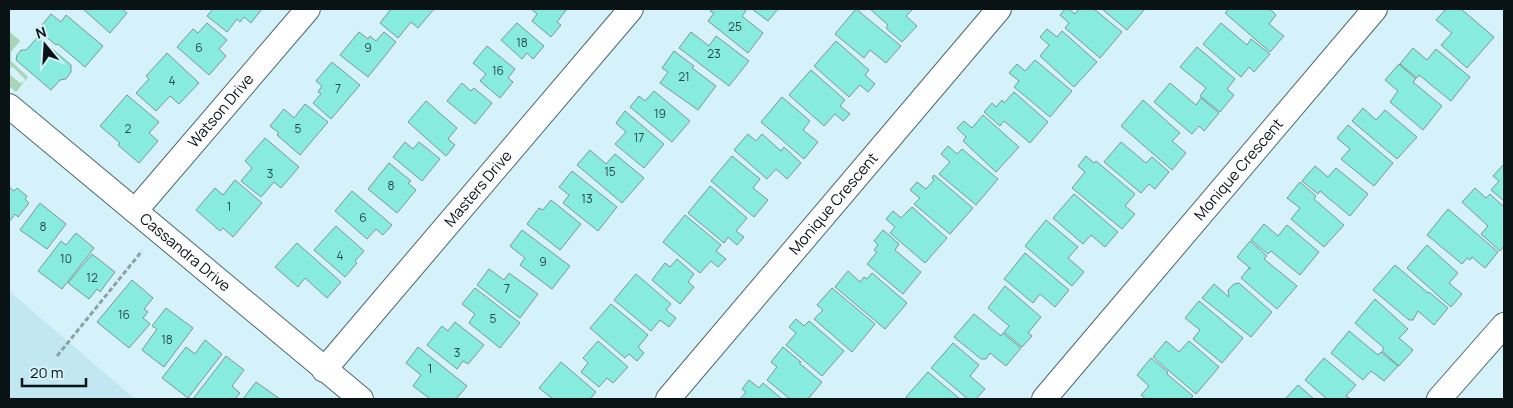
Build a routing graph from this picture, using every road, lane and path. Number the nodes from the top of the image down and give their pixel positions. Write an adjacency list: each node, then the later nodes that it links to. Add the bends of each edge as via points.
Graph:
1 (308, 9): 6 (street, Watson Drive)
2 (630, 9): 10 (street, Masters Drive)
3 (999, 9): 12 (street, Monique Crescent)
4 (1375, 9): 13 (street, Monique Crescent)
5 (9, 106): 6 (street, Cassandra Drive)
6 (135, 211): 10 (street, Cassandra Drive)
7 (142, 251): 9 (path)
8 (1504, 325): 14 (street)
9 (57, 356)
10 (324, 370): 11 (street, Cassandra Drive)
11 (361, 399)
12 (668, 399)
13 (1044, 399)
14 (1439, 399)

